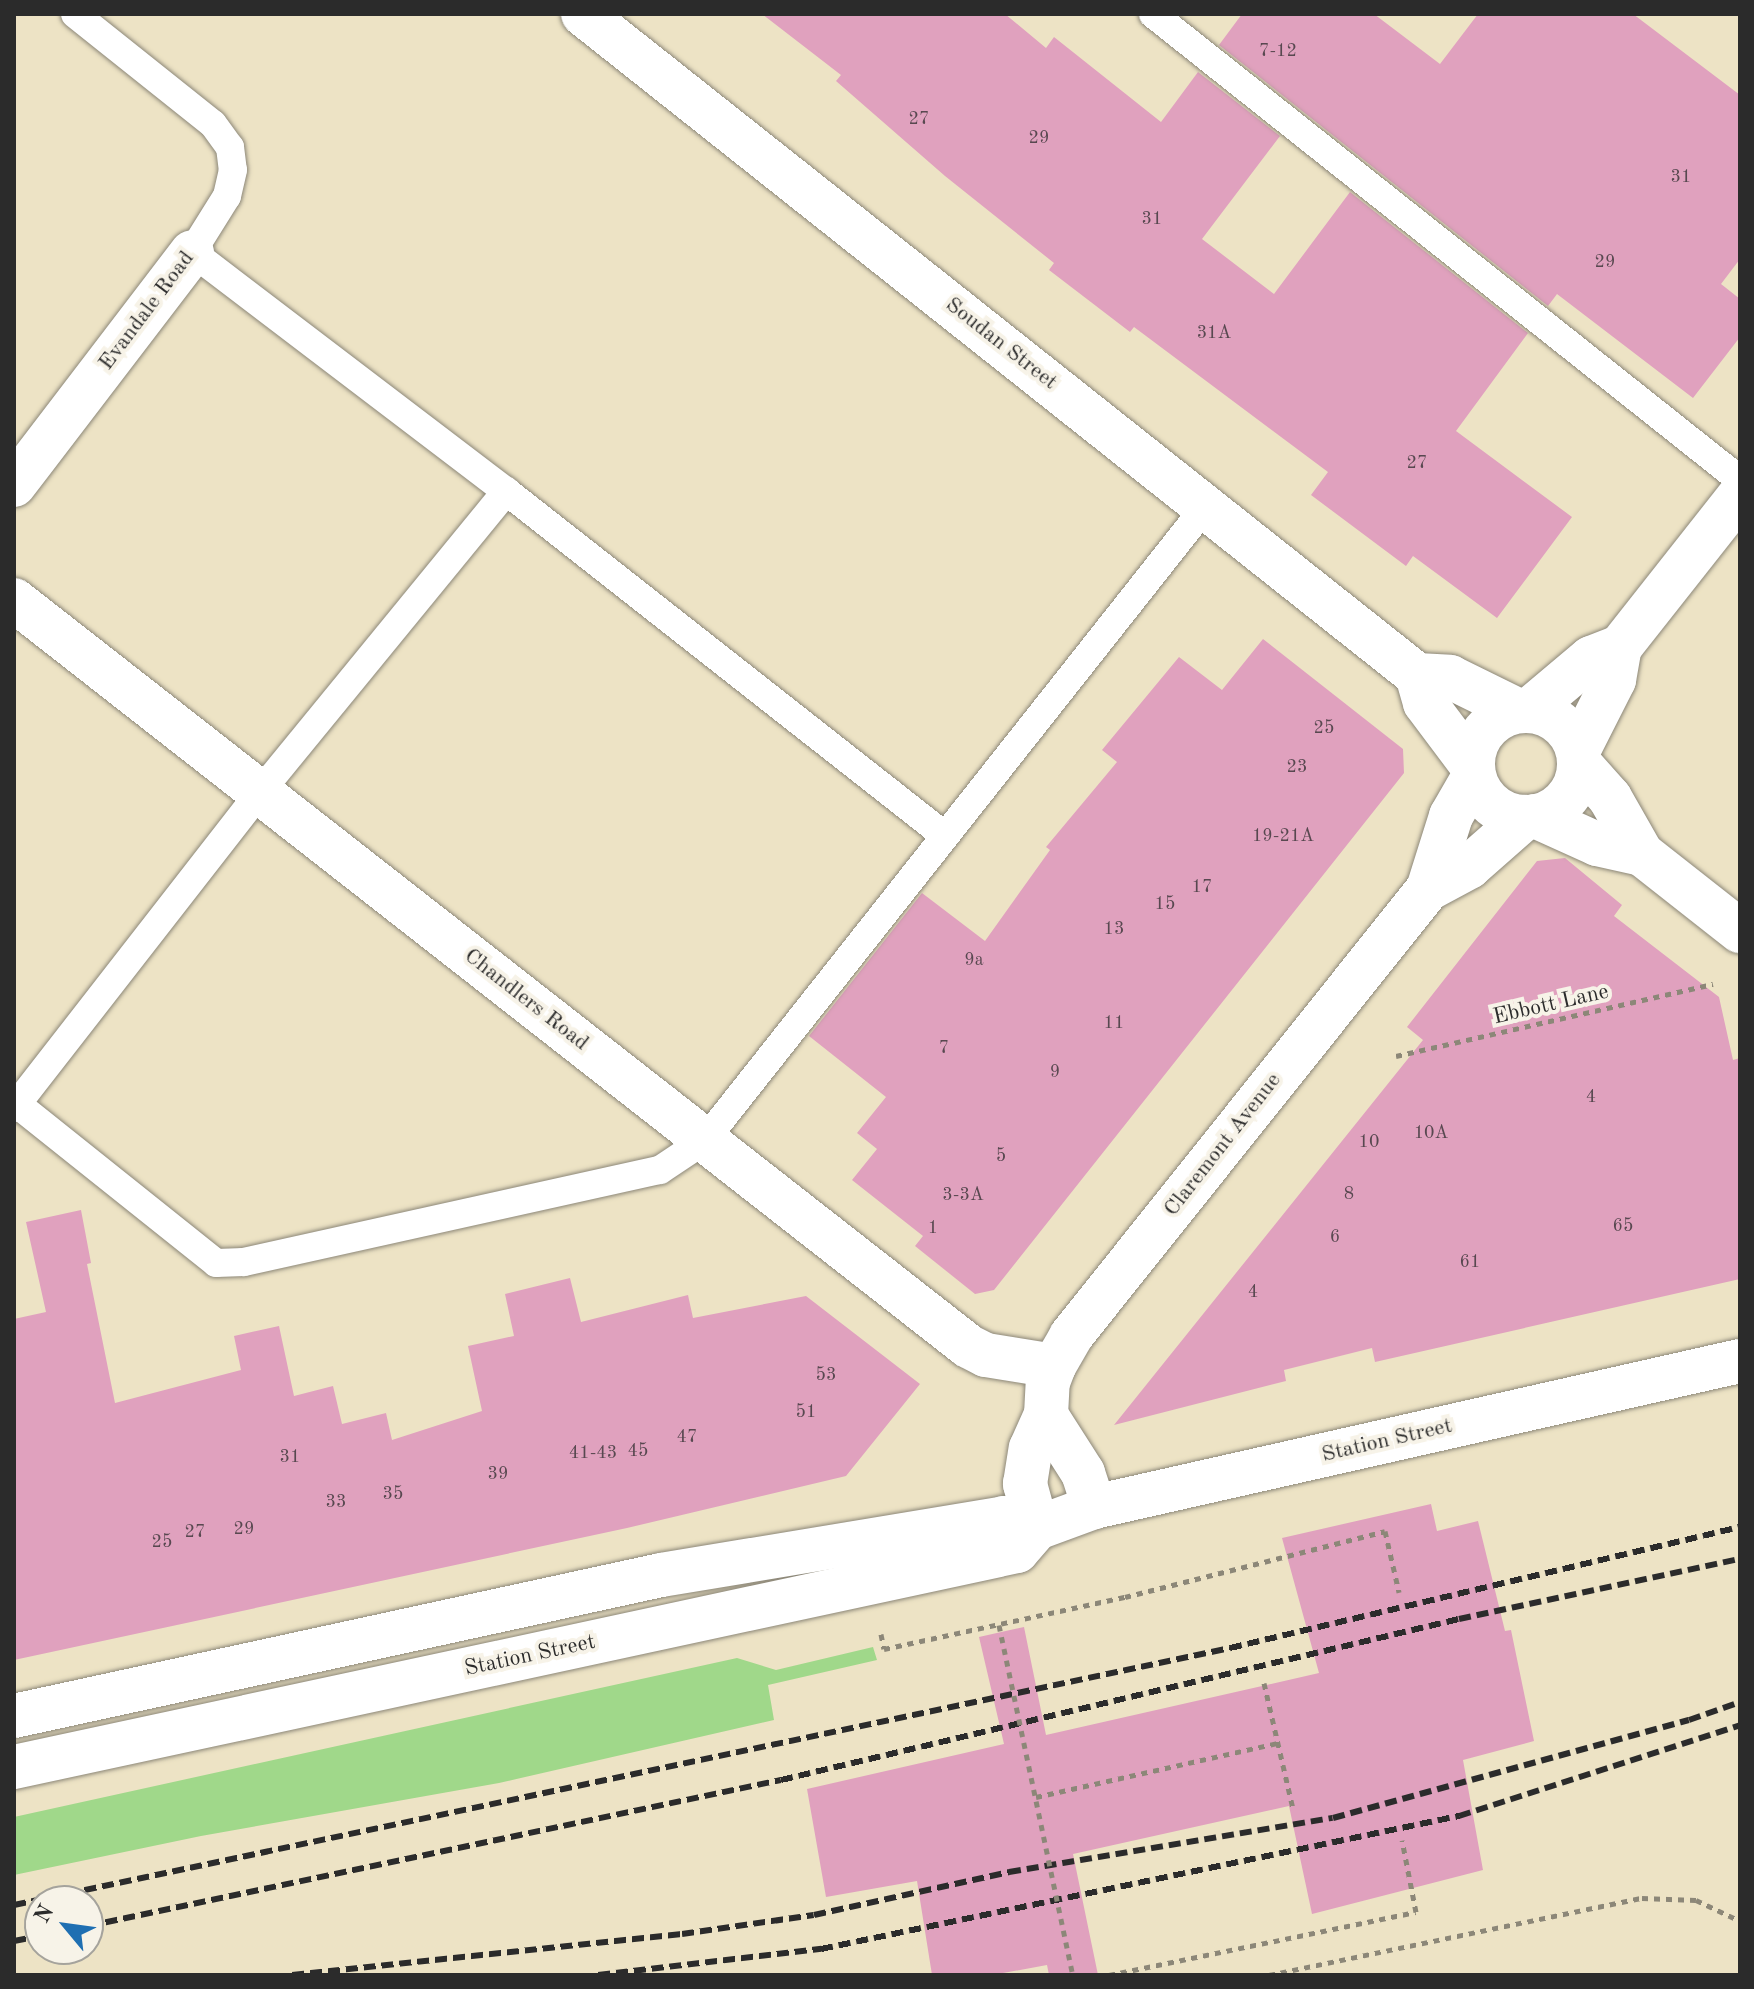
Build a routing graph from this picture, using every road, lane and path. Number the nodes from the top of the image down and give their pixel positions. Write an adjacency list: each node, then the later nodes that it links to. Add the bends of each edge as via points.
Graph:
1 (75, 14): 4 (lane, Evandale Road, via 213,124 230,147 233,170 227,196)
2 (583, 14): 9 (street, Soudan Street)
3 (1153, 14): 5 (lane)
4 (192, 252): 6 (street, Evandale Road); 7 (lane)
5 (1740, 480)
6 (14, 485)
7 (506, 491): 16 (lane); 18 (lane)
8 (1740, 495): 11 (street)
9 (1206, 506): 12 (street, Soudan Street); 18 (lane)
10 (14, 600): 16 (street, Chandlers Road)
11 (1620, 647): 13 (street, via 1591,658); 14 (street, via 1614,680)
12 (1417, 675): 13 (street, via 1450,677); 15 (street, Soudan Street, via 1425,703)
13 (1524, 711): 14 (street, via 1559,723); 15 (street, via 1500,717 1485,729)
14 (1578, 757): 17 (street, via 1576,781 1567,797 1552,810); 19 (street, via 1610,798)
15 (1473, 771): 17 (street, via 1493,806 1509,815); 20 (street, Claremont Avenue, via 1451,816)
16 (260, 792): 24 (lane); 25 (street, Chandlers Road)
17 (1531, 816): 19 (street, via 1597,844); 20 (street, Claremont Avenue, via 1469,867)
18 (944, 835): 25 (lane)
19 (1642, 854): 21 (street)
20 (1428, 889): 27 (street, Claremont Avenue, via 1071,1336)
21 (1740, 931)
22 (1713, 984): 23 (path, Ebbott Lane)
23 (1396, 1056)
24 (15, 1106): 25 (lane, via 216,1263 244,1262 660,1170)
25 (705, 1140): 27 (street, Chandlers Road, via 968,1346 986,1355)
26 (1740, 1361): 29 (street, Station Street)
27 (1054, 1366): 28 (street, Claremont Avenue)
28 (1046, 1415): 29 (street, via 1083,1473); 30 (street, Claremont Avenue, via 1031,1448 1025,1484)
29 (1094, 1507): 30 (street, Station Street)
30 (1037, 1528): 35 (street, via 1004,1518 661,1575); 37 (street, Station Street, via 1017,1551)
31 (1399, 1592): 33 (path, via 1385,1531)
32 (879, 1621): 33 (path, via 884,1649)
33 (999, 1625): 40 (path, bridge)
34 (1264, 1683): 38 (path)
35 (130, 1691): 36 (street); 37 (street)
36 (14, 1716)
37 (143, 1740): 39 (street, Station Street)
38 (1277, 1743): 40 (path); 41 (path)
39 (14, 1767)
40 (1036, 1797): 44 (path, bridge)
41 (1293, 1809)
42 (1402, 1840): 45 (path, via 1416,1912)
43 (1740, 1921): 46 (path, via 1696,1900 1642,1898)
44 (1073, 1975)
45 (1109, 1975)
46 (1269, 1975)

